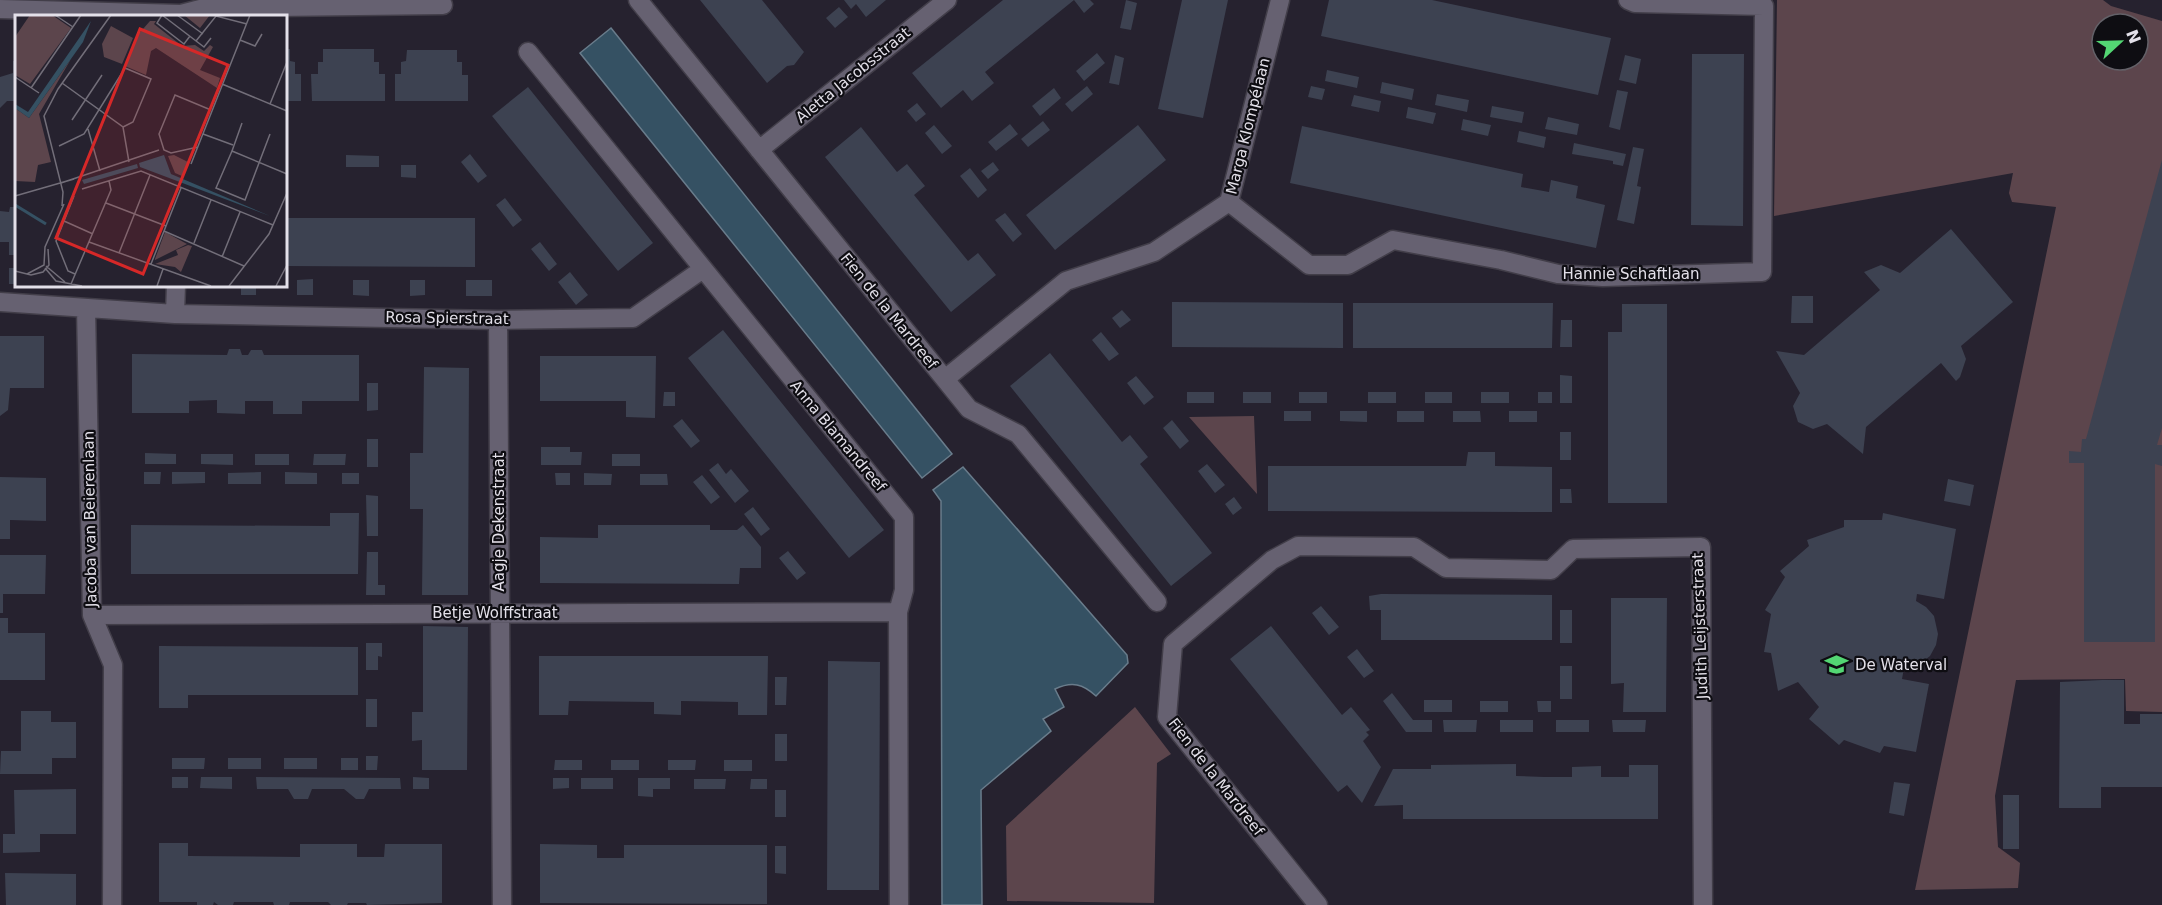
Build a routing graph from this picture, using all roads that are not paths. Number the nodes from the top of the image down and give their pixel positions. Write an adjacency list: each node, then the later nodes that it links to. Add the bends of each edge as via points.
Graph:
1 (638, 0): 9 (street, Fien de la Mardreef)
2 (947, 0): 9 (street, Aletta Jacobsstraat)
3 (1280, 0): 10 (street, Marga Klompélaan)
4 (1628, 0): 10 (street, Hannie Schaftlaan, via 1764,6 1762,272 1603,277 1558,274 1393,240 1348,265 1310,265)
5 (442, 5): 7 (street, via 204,8)
6 (0, 9): 7 (street)
7 (181, 15)
8 (528, 52): 11 (street, Anna Blamandreef)
9 (759, 150): 17 (street, Fien de la Mardreef)
10 (1228, 202): 17 (street, Marga Klompélaan, via 1154,252 1066,281)
11 (703, 269): 16 (street, Rosa Spierstraat, via 633,318); 19 (street, Anna Blamandreef, via 904,517 904,590)
12 (176, 286): 15 (street)
13 (0, 302): 14 (street, Rosa Spierstraat)
14 (86, 308): 15 (street, Rosa Spierstraat); 21 (street, Jacoba van Beierenlaan)
15 (175, 314): 16 (street, Rosa Spierstraat)
16 (498, 320): 20 (street, Aagje Dekenstraat)
17 (945, 379): 18 (street, Fien de la Mardreef, via 969,409 1018,434)
18 (1157, 602)
19 (898, 612): 20 (street, Betje Wolffstraat); 25 (street, Anna Blamandreef)
20 (499, 614): 21 (street, Betje Wolffstraat); 24 (street, Aagje Dekenstraat)
21 (92, 615): 23 (street, Jacoba van Beierenlaan, via 113,665)
22 (1184, 634): 26 (street, Fien de la Mardreef, via 1173,644 1167,717); 27 (street, Judith Leijsterstraat, via 1272,560 1298,546 1414,547 1446,568 1510,571 1551,570 1573,549 1701,547)
23 (112, 905)
24 (502, 905)
25 (899, 905)
26 (1318, 905)
27 (1703, 905)

